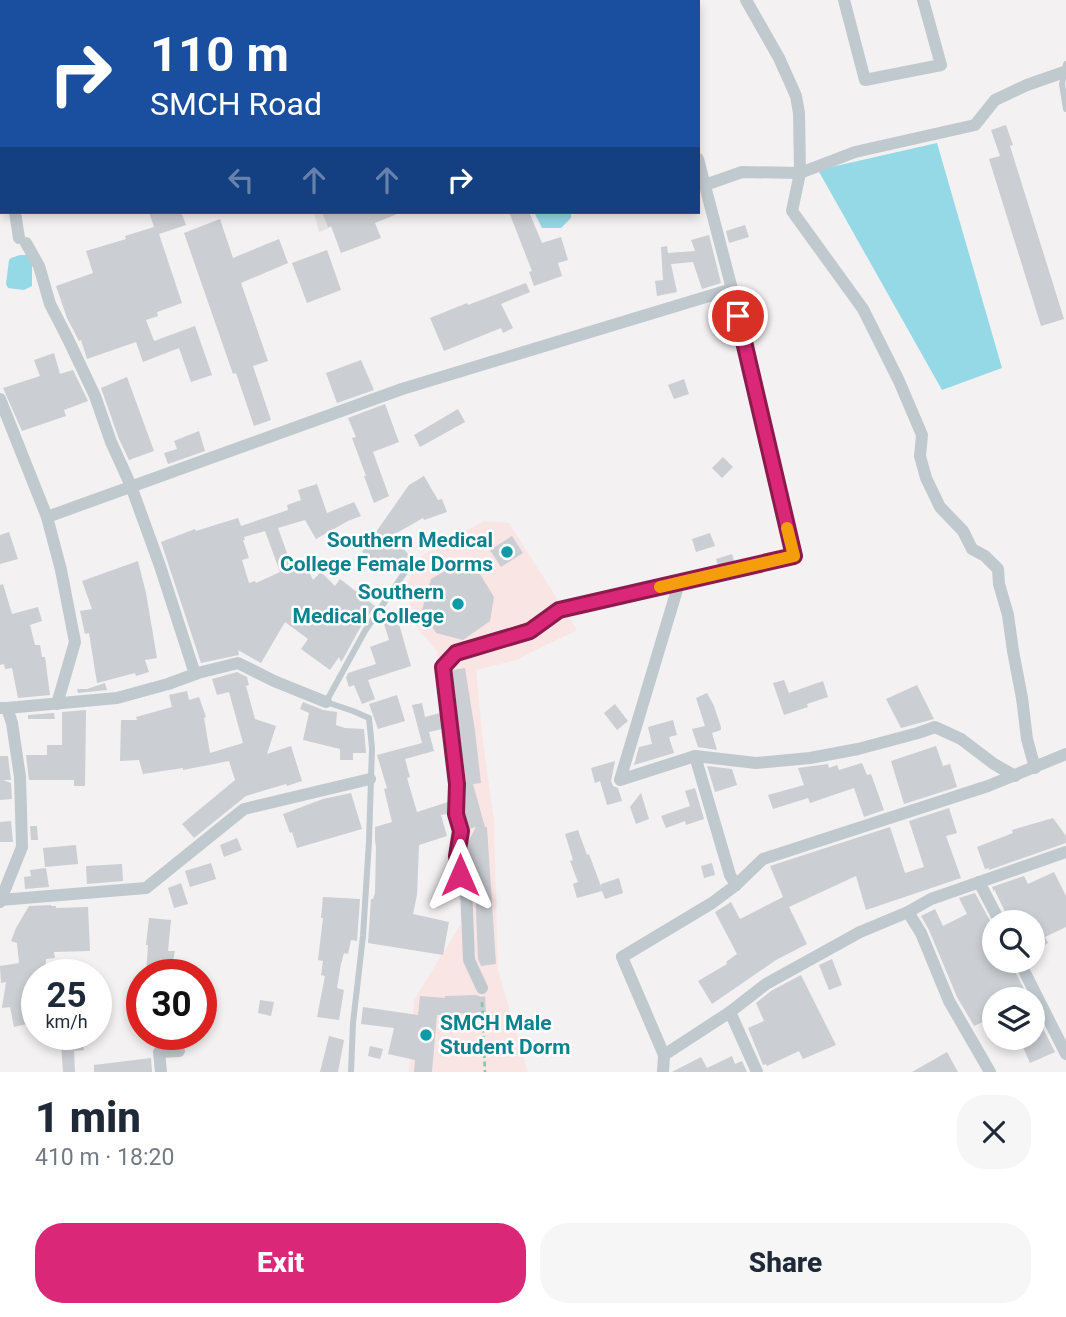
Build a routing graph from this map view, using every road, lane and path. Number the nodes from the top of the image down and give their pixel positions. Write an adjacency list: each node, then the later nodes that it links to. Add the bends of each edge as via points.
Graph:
1 (746, 0): 7 (street, via 796,96)
2 (844, 0): 3 (street, via 865,80 941,65)
3 (923, 0)
4 (1065, 68): 5 (lane); 7 (street, via 996,100 975,125 855,152)
5 (1066, 108)
6 (700, 166): 8 (street)
7 (800, 173): 8 (street, via 742,172); 22 (street, via 792,211 863,309 900,381 922,435 920,456 935,498 972,549 998,569)
8 (705, 185): 10 (street)
9 (16, 214): 12 (street)
10 (732, 289): 12 (street, via 402,389); 15 (street, via 794,556)
11 (0, 399): 13 (street)
12 (131, 486): 13 (street); 16 (street)
13 (47, 517): 18 (street, via 75,642)
14 (407, 569): 17 (lane, via 365,631)
15 (679, 583): 21 (street, via 620,780); 33 (street, via 559,610 530,631 456,653 443,667 457,784 456,814 461,831 457,856 466,886 469,961)
16 (195, 674): 17 (street, via 238,663); 18 (street, via 117,698)
17 (326, 702): 24 (lane, via 369,718)
18 (57, 704): 19 (street)
19 (4, 708): 29 (street, via 12,723 20,777 22,847)
20 (1066, 754): 22 (street)
21 (695, 756): 23 (street, via 756,764 810,758 935,727); 28 (street)
22 (1035, 768): 23 (street)
23 (1015, 776): 28 (street, via 763,859)
24 (370, 779): 29 (street, via 244,809 146,888); 39 (lane)
25 (1063, 853): 26 (street); 27 (street)
26 (1066, 867)
27 (979, 882): 30 (street); 31 (street)
28 (736, 885): 36 (street, via 622,957)
29 (0, 901)
30 (994, 910)
31 (908, 912): 34 (street, via 860,932 766,984); 43 (street, via 949,1001)
32 (1025, 973): 37 (street)
33 (482, 988): 40 (path)
34 (730, 1012): 36 (street); 42 (street)
35 (179, 1051): 38 (street, via 159,1052)
36 (664, 1055): 41 (street)
37 (1066, 1055)
38 (161, 1072)
39 (351, 1072)
40 (485, 1072)
41 (663, 1072)
42 (757, 1072)
43 (990, 1072)

